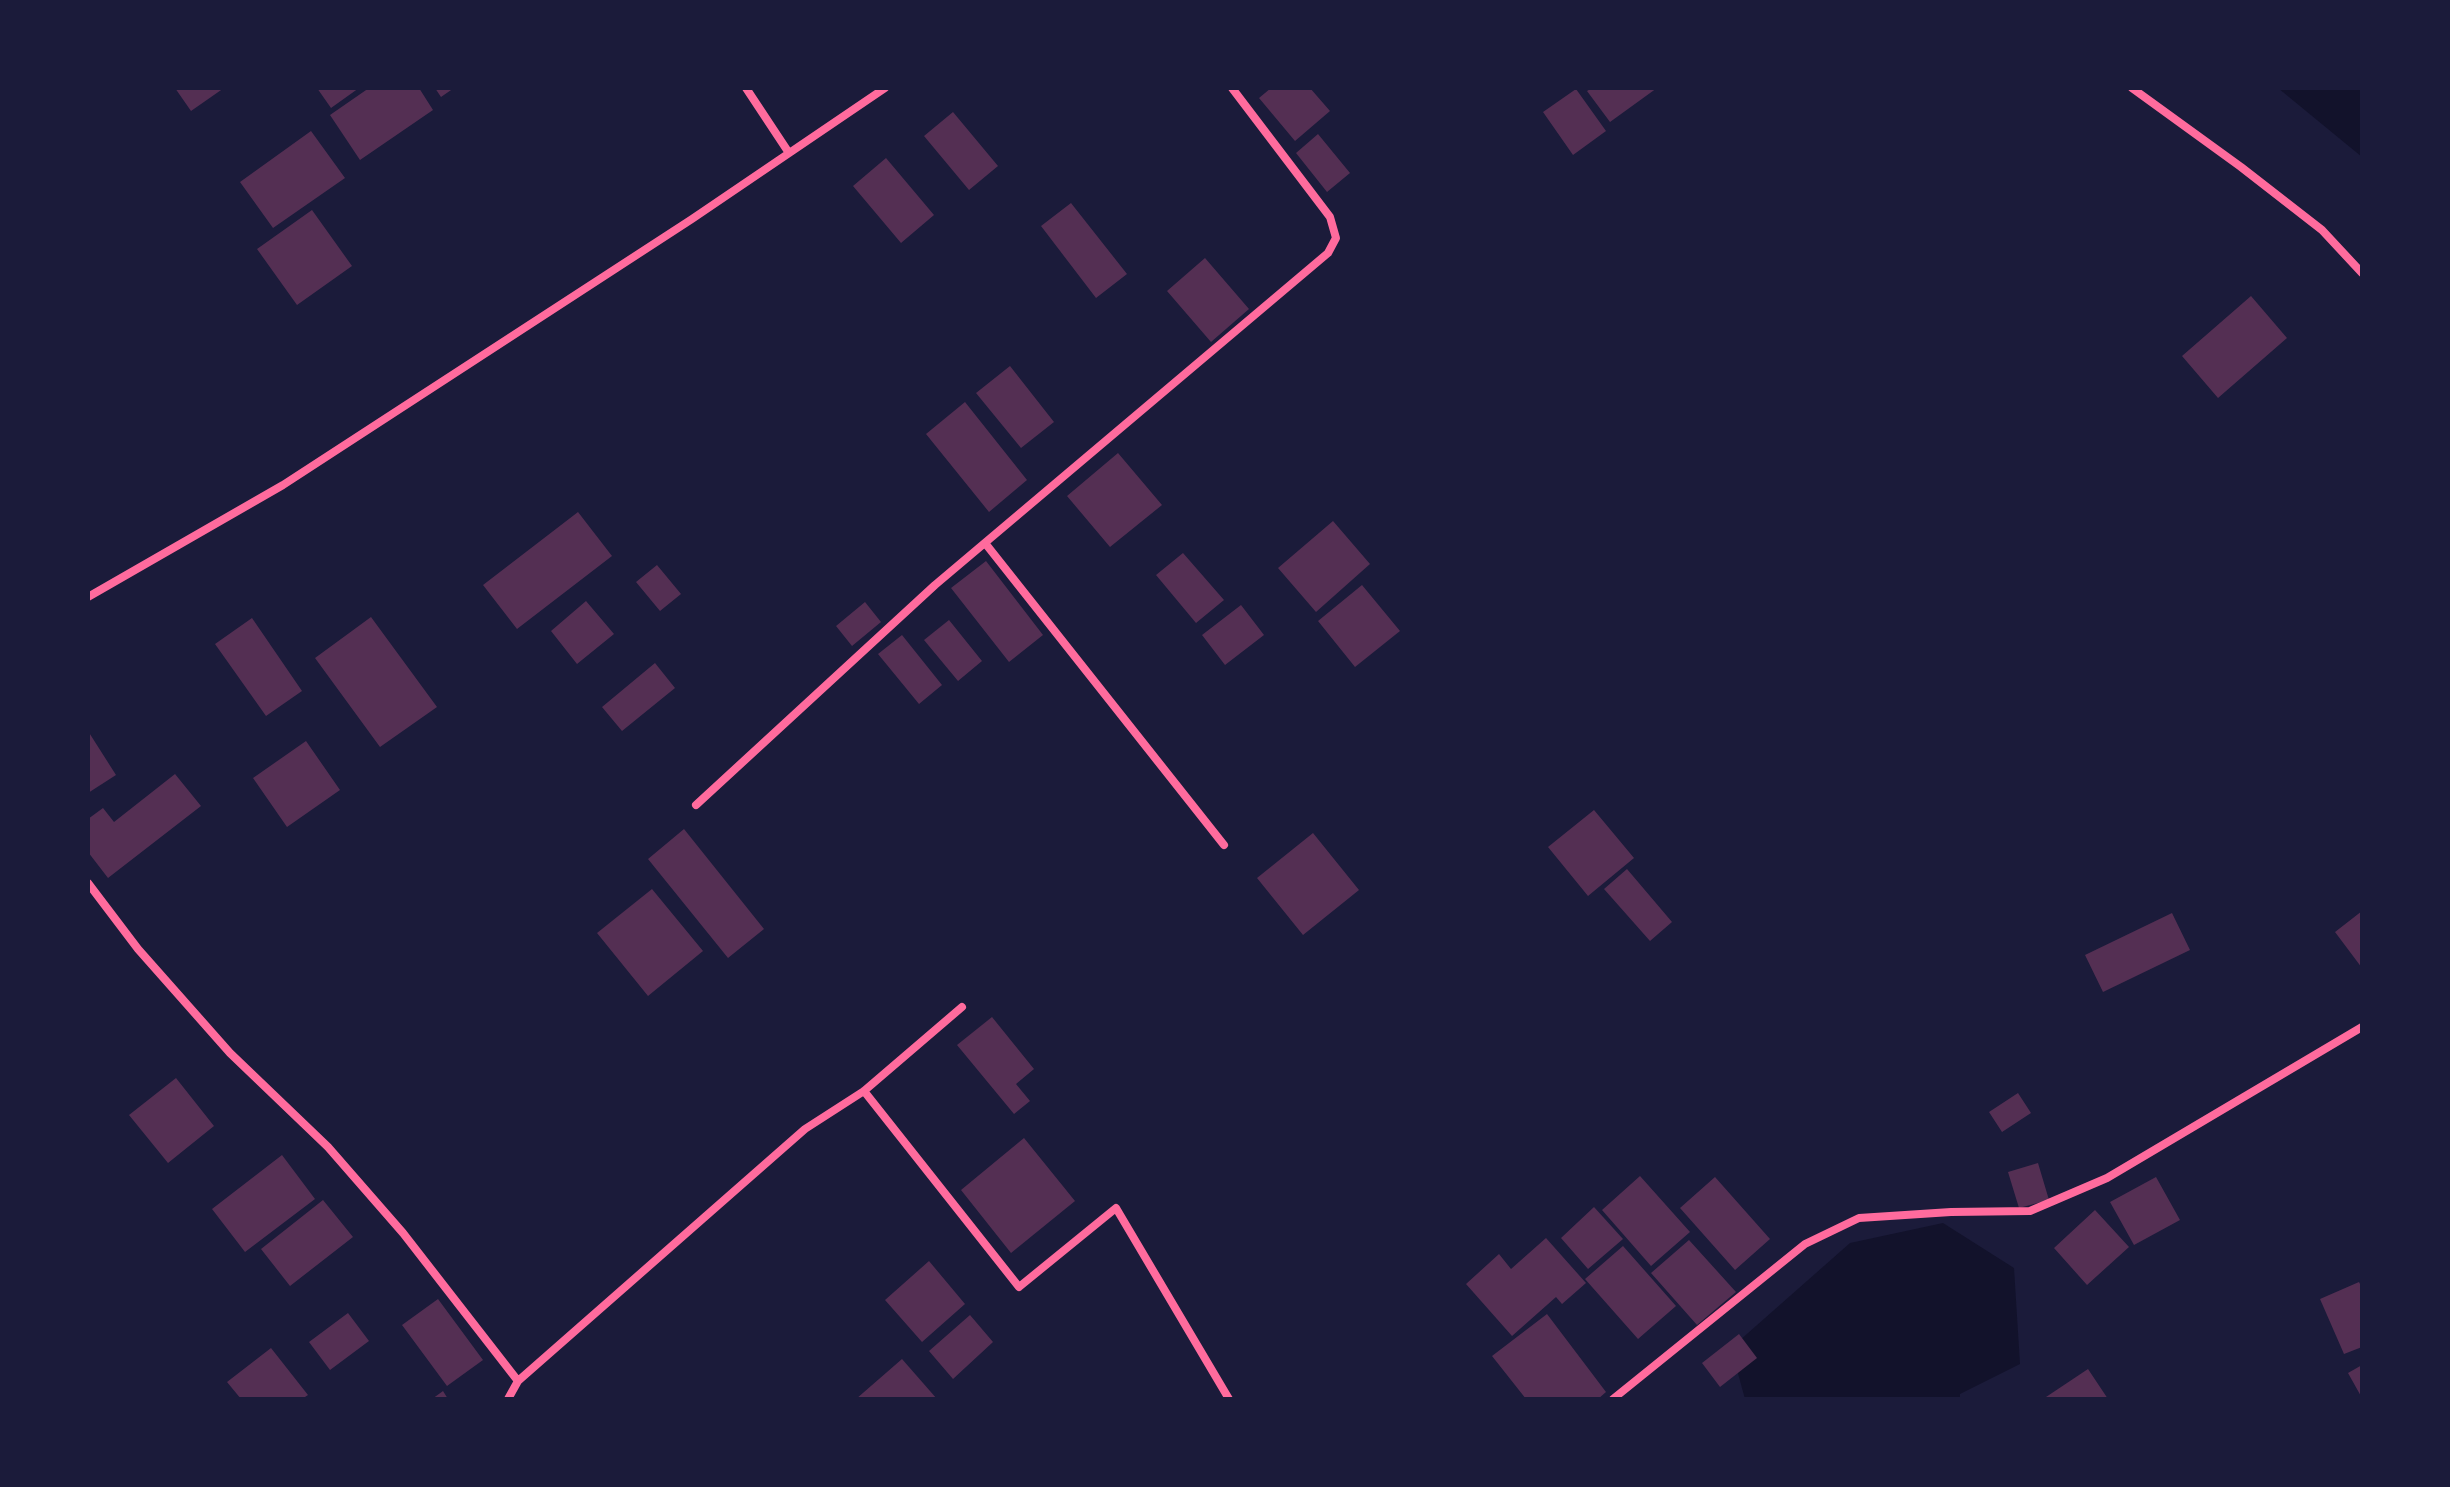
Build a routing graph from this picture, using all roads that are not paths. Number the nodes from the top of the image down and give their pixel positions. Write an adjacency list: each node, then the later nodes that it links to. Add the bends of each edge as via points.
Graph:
1 (746, 88): 5 (street)
2 (885, 88): 5 (street)
3 (1232, 88): 7 (street, via 1330,217 1336,238 1328,253)
4 (2132, 88): 6 (street, via 2322,230)
5 (789, 153): 8 (street, via 283,485)
6 (2362, 273)
7 (985, 543): 9 (street); 10 (street)
8 (88, 597)
9 (696, 805)
10 (1224, 845)
11 (88, 883): 15 (street, via 230,1053 328,1147 403,1233)
12 (962, 1007): 14 (street)
13 (2362, 1027): 18 (street, via 2107,1178 2030,1211 1859,1218 1805,1244)
14 (864, 1091): 15 (street, via 805,1129); 17 (street, via 1019,1287 1116,1208)
15 (518, 1381): 16 (street)
16 (508, 1399)
17 (1229, 1399)
18 (1613, 1399)

